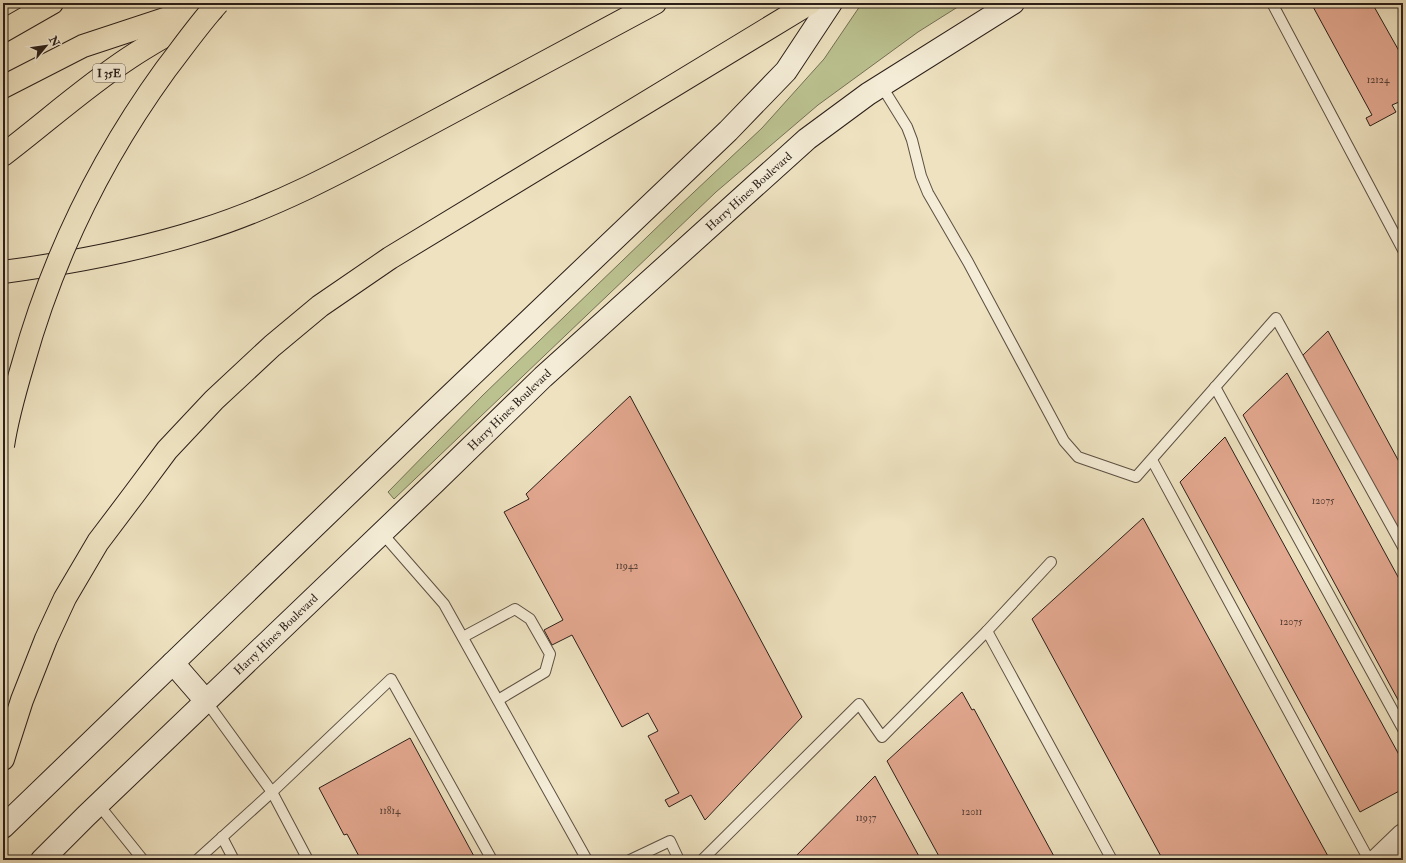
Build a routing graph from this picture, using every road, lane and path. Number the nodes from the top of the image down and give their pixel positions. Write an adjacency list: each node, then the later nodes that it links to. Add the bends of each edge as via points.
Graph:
1 (52, 3): 10 (highway)
2 (212, 3): 12 (highway, via 83,46)
3 (218, 3): 17 (highway, bridge, via 142,102 88,195 63,247 34,323)
4 (224, 3): 13 (highway, I 35E, via 129,58)
5 (655, 3): 15 (highway, via 284,199 203,230 155,244 81,260)
6 (810, 3): 28 (highway, via 390,258 320,306 214,400 167,450 139,487 98,542 65,598 25,693)
7 (831, 3): 24 (main road, via 786,71 728,131)
8 (1013, 3): 11 (main road, Harry Hines Boulevard)
9 (1272, 3): 14 (lane)
10 (3, 32)
11 (881, 85): 18 (lane, via 907,127 928,192 1064,441 1078,457 1136,477); 19 (main road, Harry Hines Boulevard, via 807,139 543,377)
12 (3, 87)
13 (3, 156)
14 (1403, 250)
15 (3, 272)
16 (1215, 386): 18 (lane); 20 (lane, via 1276,318); 27 (lane)
17 (3, 446)
18 (1152, 460): 45 (lane)
19 (382, 532): 23 (lane, via 444,604); 26 (main road, Harry Hines Boulevard)
20 (1403, 547)
21 (1051, 562): 22 (lane)
22 (987, 631): 43 (lane, via 882,737 859,704); 44 (lane)
23 (463, 637): 25 (lane); 25 (lane, via 515,609 530,619 550,654 545,672)
24 (172, 663): 26 (main road); 31 (main road)
25 (498, 700): 40 (lane)
26 (206, 701): 29 (lane); 30 (main road, Harry Hines Boulevard)
27 (1403, 730)
28 (3, 759)
29 (272, 792): 33 (lane); 38 (lane); 39 (lane, via 391,679)
30 (98, 804): 34 (main road, Harry Hines Boulevard); 35 (lane)
31 (3, 827)
32 (1403, 835): 46 (main road)
33 (222, 837): 36 (lane); 37 (lane)
34 (42, 860)
35 (143, 860)
36 (197, 860)
37 (234, 860)
38 (308, 860)
39 (492, 860)
40 (587, 860)
41 (630, 860): 42 (lane, via 670,841)
42 (679, 860)
43 (702, 860)
44 (1112, 860)
45 (1369, 860)
46 (1377, 860)

